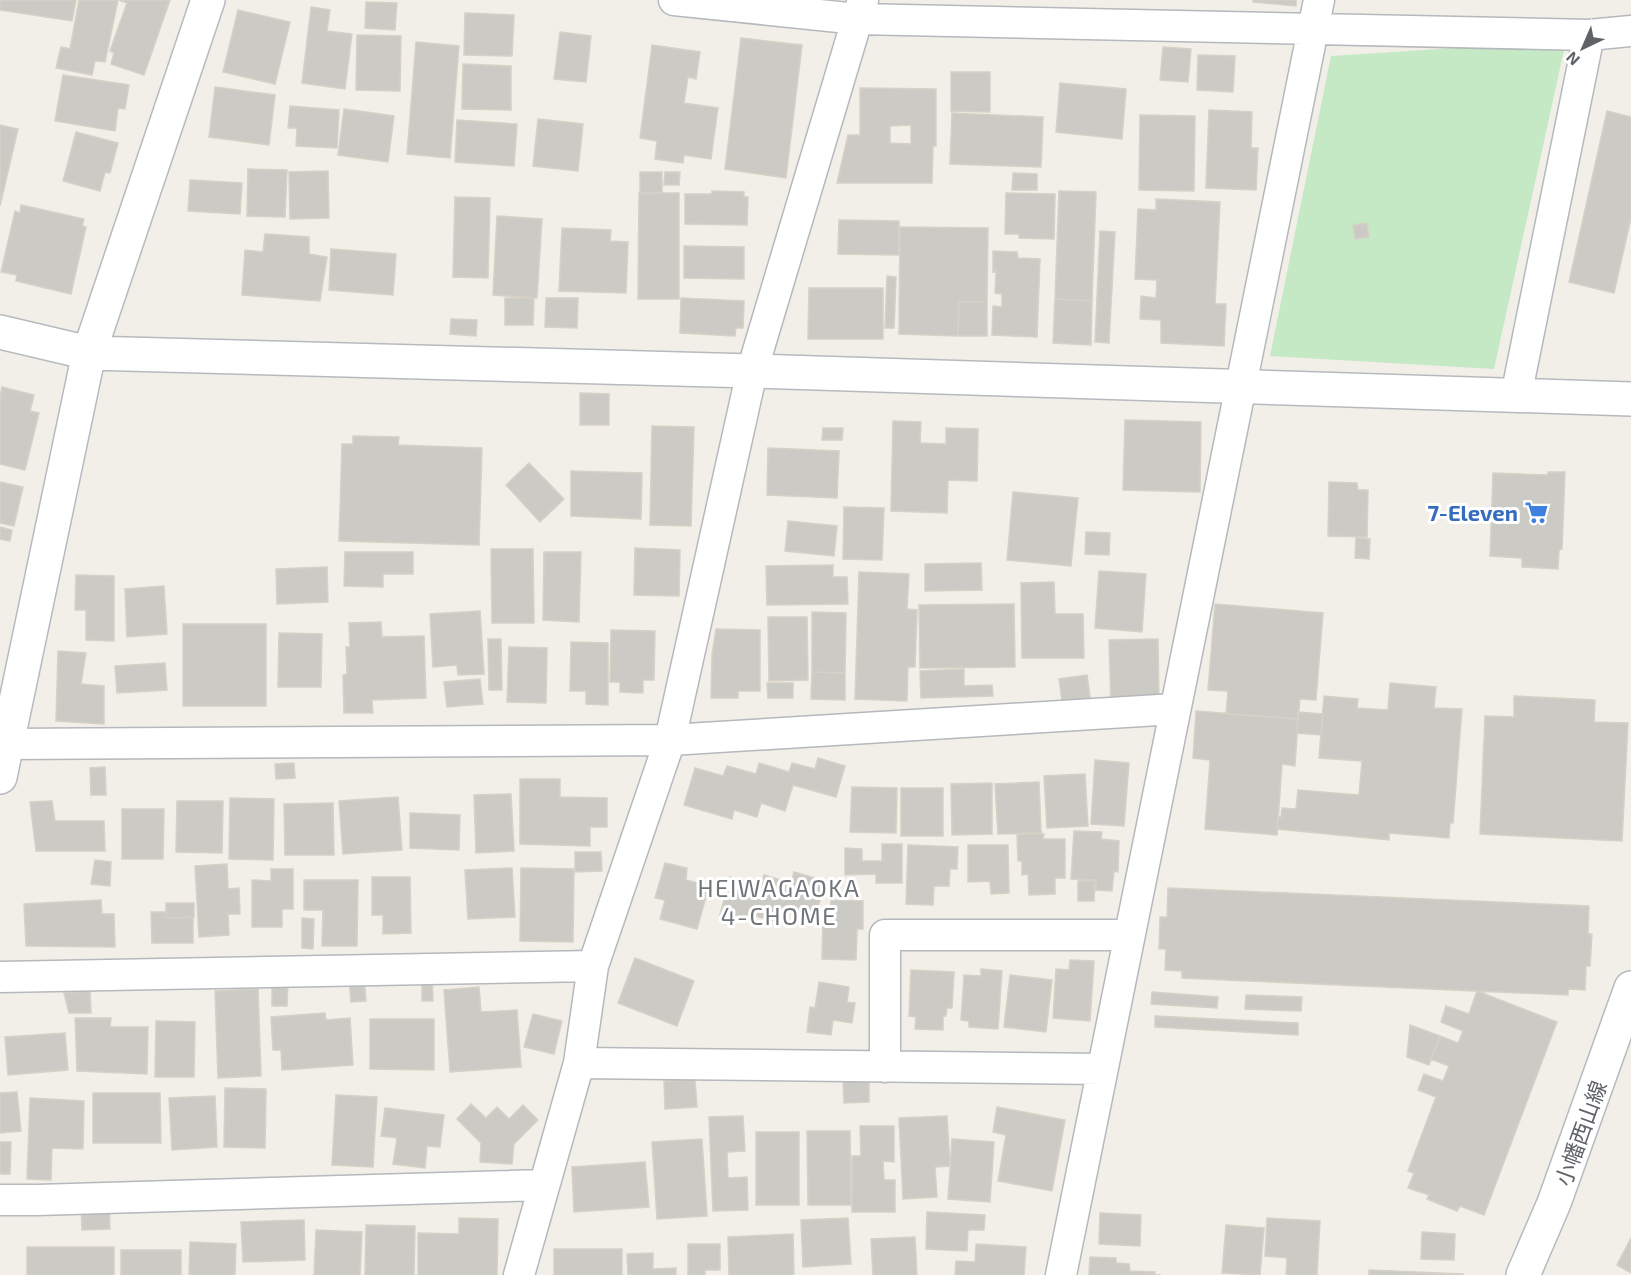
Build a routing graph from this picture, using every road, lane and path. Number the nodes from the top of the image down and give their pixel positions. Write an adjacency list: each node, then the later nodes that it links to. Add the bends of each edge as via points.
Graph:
1 (208, 0): 9 (street)
2 (674, 0): 4 (street)
3 (1319, 0): 5 (street)
4 (861, 9): 5 (street); 10 (street)
5 (1313, 30): 7 (street); 11 (street)
6 (1631, 31): 7 (street)
7 (1589, 35): 12 (street)
8 (0, 332): 9 (street)
9 (89, 353): 10 (street); 16 (street)
10 (752, 371): 11 (street); 15 (street)
11 (1240, 387): 12 (street); 14 (street)
12 (1516, 396): 13 (street)
13 (1631, 399)
14 (1175, 709): 15 (street); 18 (street)
15 (670, 740): 16 (street); 19 (street)
16 (3, 743): 17 (street)
17 (0, 777)
18 (1129, 934): 23 (street, via 885,935); 24 (street)
19 (593, 966): 20 (street); 22 (street)
20 (0, 977)
21 (1631, 988): 29 (street, 小幡西山線, via 1554,1203)
22 (579, 1063): 23 (street); 25 (street)
23 (885, 1067): 24 (street)
24 (1102, 1069): 28 (street)
25 (544, 1185): 26 (street); 27 (street)
26 (0, 1200)
27 (519, 1275)
28 (1061, 1275)
29 (1522, 1275)

